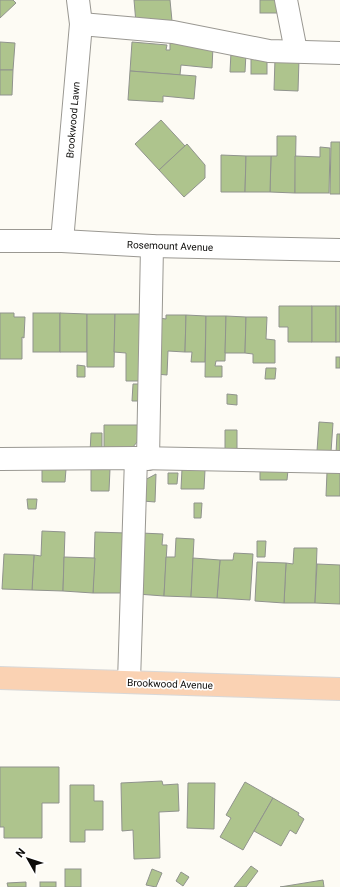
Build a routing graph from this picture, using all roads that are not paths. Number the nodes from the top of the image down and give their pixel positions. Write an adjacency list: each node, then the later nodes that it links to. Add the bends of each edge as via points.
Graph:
1 (78, 0): 3 (street, Brookwood Lawn)
2 (286, 0): 4 (street)
3 (81, 24): 4 (street, via 173,32 269,51); 7 (street, Brookwood Lawn)
4 (296, 52): 5 (street)
5 (340, 53)
6 (0, 241): 7 (street, Rosemount Avenue)
7 (62, 241): 8 (street, Rosemount Avenue)
8 (152, 246): 9 (street, Rosemount Avenue); 10 (street)
9 (340, 250)
10 (142, 458): 11 (street); 12 (street); 14 (street)
11 (0, 459)
12 (340, 462)
13 (0, 678): 14 (main road, Brookwood Avenue)
14 (129, 682): 15 (main road, Brookwood Avenue)
15 (340, 689)

